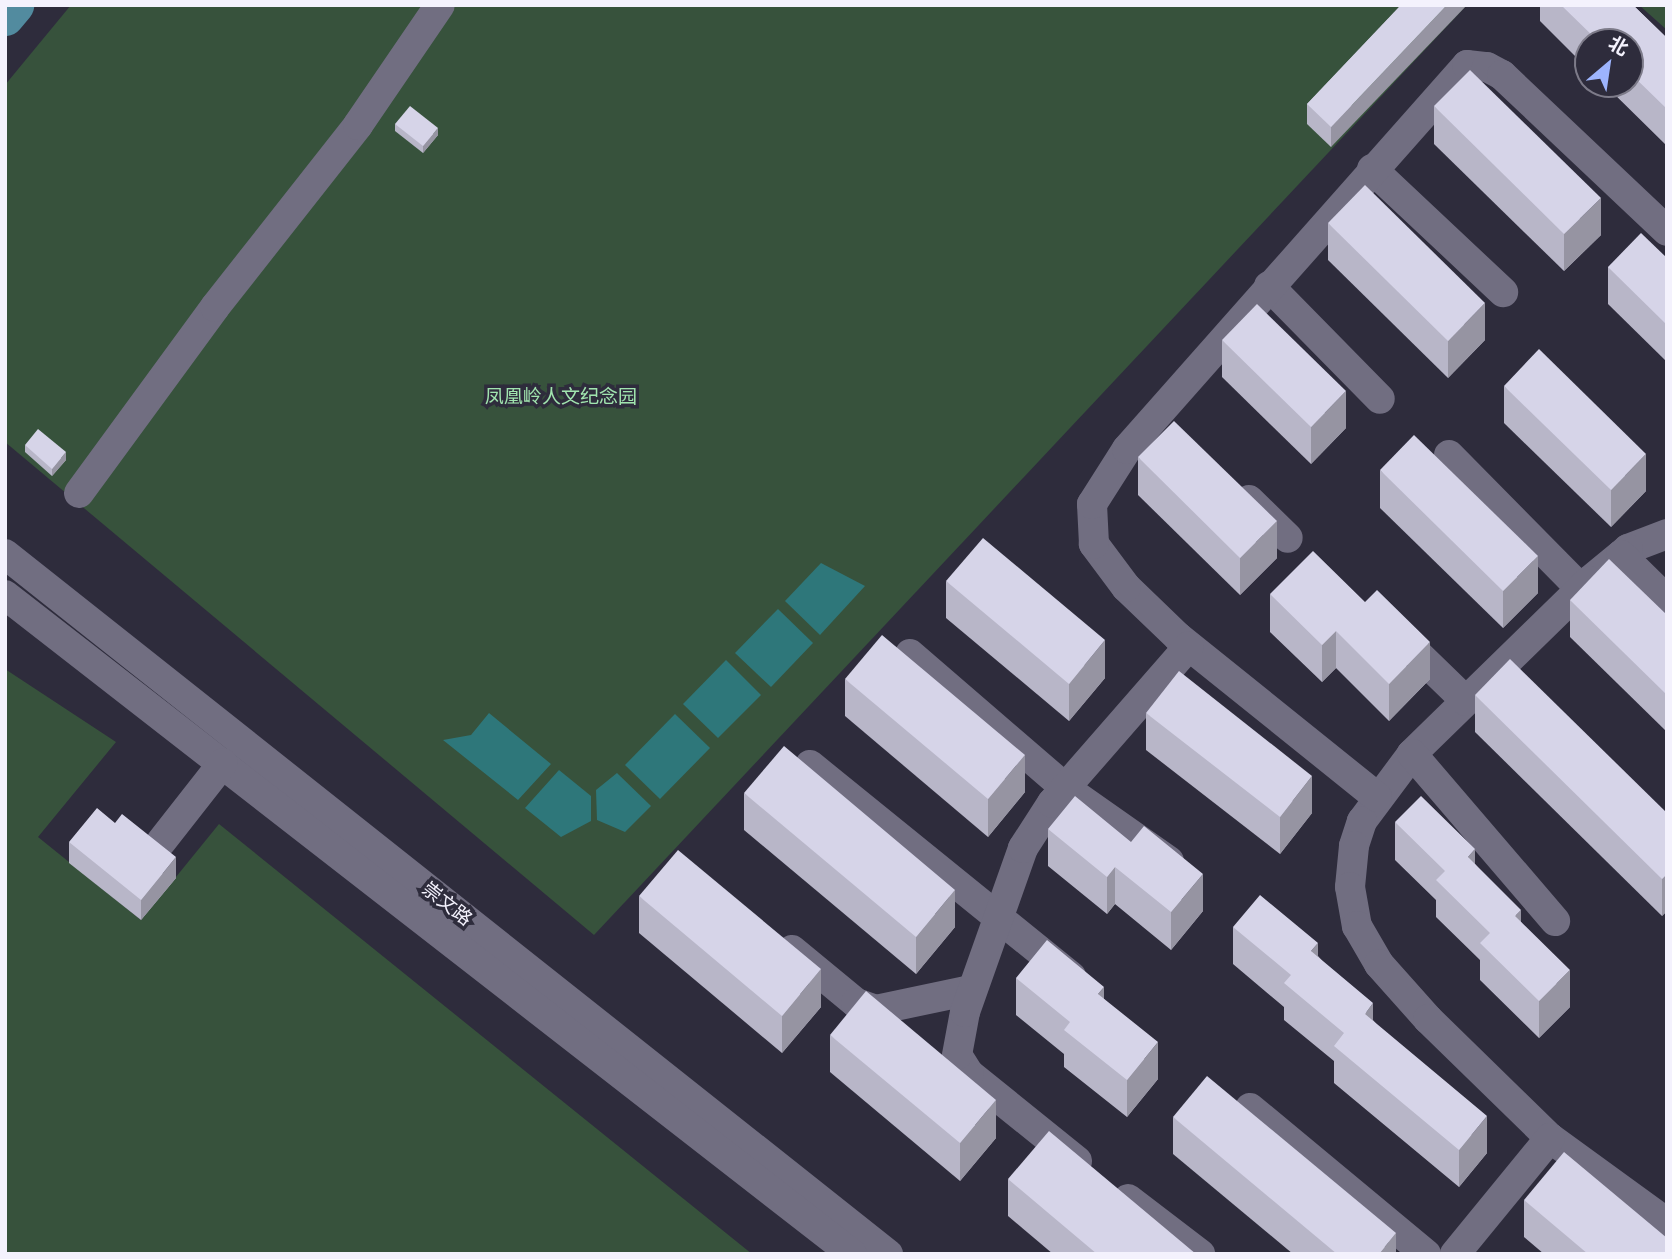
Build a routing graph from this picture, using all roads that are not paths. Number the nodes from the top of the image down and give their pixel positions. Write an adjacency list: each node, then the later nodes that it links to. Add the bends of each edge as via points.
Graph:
1 (15, 5): 3 (main road)
2 (440, 5): 11 (street, via 358,125 215,307)
3 (5, 17)
4 (1372, 169): 5 (street, via 1455,75 1467,65 1487,67 1502,75); 6 (street); 7 (street)
5 (1667, 231)
6 (1269, 286): 8 (street); 20 (street, via 1169,421 1105,480 1092,504 1094,544 1126,587)
7 (1503, 292)
8 (1380, 399)
9 (1449, 455): 16 (street)
10 (1228, 480): 13 (street)
11 (79, 493)
12 (1667, 534): 15 (street)
13 (1288, 538)
14 (5, 554): 39 (street, 崇文路)
15 (1621, 555): 16 (street); 18 (street)
16 (1581, 589): 22 (street, via 1515,673)
17 (5, 595): 24 (street, 崇文路)
18 (1667, 600)
19 (1378, 616): 22 (street)
20 (1189, 646): 26 (street); 27 (street)
21 (910, 654): 26 (street)
22 (1466, 701): 23 (street)
23 (1412, 754): 27 (street); 31 (street)
24 (223, 763): 28 (street); 38 (street, 崇文路)
25 (810, 765): 30 (street)
26 (1065, 788): 29 (street); 30 (street, via 1023,848)
27 (1377, 797): 36 (street, via 1354,846 1350,887 1357,926 1379,964 1428,1019)
28 (161, 842)
29 (1191, 876)
30 (996, 918): 33 (street); 34 (street)
31 (1555, 921)
32 (771, 933): 33 (street, via 856,1003 876,1010)
33 (971, 990): 40 (street, via 957,1055 969,1074 997,1101)
34 (1092, 993)
35 (1250, 1108): 41 (street)
36 (1550, 1138): 37 (street); 42 (street)
37 (1667, 1223)
38 (852, 1254)
39 (888, 1254)
40 (1200, 1254)
41 (1426, 1254)
42 (1455, 1254)

